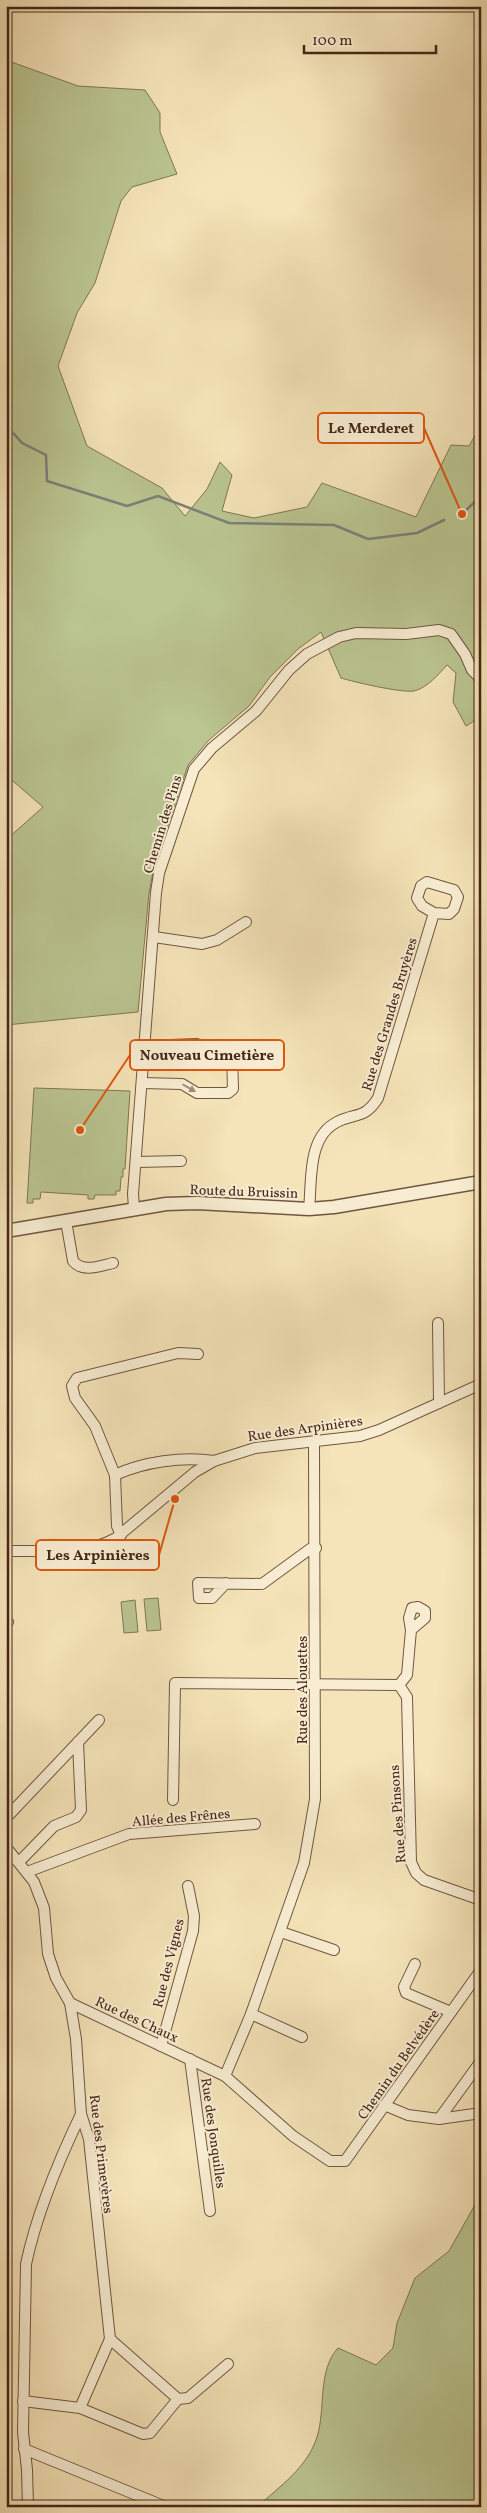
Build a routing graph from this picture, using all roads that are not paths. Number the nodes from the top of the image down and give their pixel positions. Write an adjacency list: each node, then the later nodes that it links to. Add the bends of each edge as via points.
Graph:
1 (481, 679): 4 (street, Chemin des Pins, via 451,634 439,630 406,634 356,633 323,644 307,654 289,670 256,711 212,748 194,769 159,873)
2 (434, 913): 11 (street, Rue des Grandes Bruyères, via 378,1098 371,1110 337,1122 319,1138)
3 (246, 922): 4 (street, via 217,940 202,944)
4 (154, 937): 5 (street, Chemin des Pins)
5 (144, 1046): 6 (street, Chemin des Pins); 6 (street, one-way to 5, via 182,1084 197,1092 228,1093 233,1089 232,1053 203,1050 197,1044)
6 (142, 1083): 8 (street, Chemin des Pins)
7 (181, 1161): 8 (street)
8 (136, 1162): 10 (street, Chemin des Pins)
9 (481, 1182): 11 (street, Route du Bruissin, via 353,1205)
10 (134, 1208): 11 (street, Route du Bruissin, via 197,1203); 12 (street, Route du Bruissin)
11 (309, 1209)
12 (66, 1221): 13 (street, Route du Bruissin); 14 (street, via 72,1261 77,1266 83,1269)
13 (6, 1231)
14 (113, 1263)
15 (438, 1323): 18 (street)
16 (198, 1354): 21 (street, via 178,1353 77,1378 72,1386 75,1398 95,1426)
17 (481, 1384): 18 (street, Rue des Arpinières)
18 (439, 1403): 19 (street, Rue des Arpinières, via 379,1430)
19 (314, 1443): 20 (street, Rue des Arpinières, via 255,1448); 23 (street, Rue des Alouettes)
20 (214, 1461): 21 (street, Rue des Arpinières, via 197,1458 130,1468); 22 (street, Rue des Arpinières, via 195,1472)
21 (115, 1475): 22 (street)
22 (120, 1535): 24 (street, Rue des Arpinières, via 105,1545 81,1550)
23 (316, 1548): 25 (street, via 262,1584); 27 (street, Rue des Alouettes)
24 (6, 1550)
25 (226, 1583)
26 (411, 1630): 28 (street, via 407,1675)
27 (316, 1684): 28 (street); 31 (street, via 175,1683); 39 (street, Rue des Alouettes, via 315,1799 304,1863)
28 (398, 1685): 38 (street, Rue des Pinsons, via 407,1696 411,1862 424,1880)
29 (99, 1720): 30 (street)
30 (78, 1742): 32 (street); 35 (street, via 81,1810 76,1817 54,1826)
31 (173, 1800)
32 (6, 1818)
33 (254, 1824): 36 (street, Allée des Frênes, via 129,1834)
34 (6, 1847): 35 (street)
35 (19, 1862): 36 (street)
36 (27, 1872): 43 (street, via 44,1908 48,1954 56,1978)
37 (188, 1886): 47 (street, Rue des Vignes, via 194,1916 193,1931)
38 (481, 1900)
39 (281, 1932): 40 (street); 45 (street, Rue des Alouettes)
40 (334, 1950)
41 (415, 1964): 44 (street, via 404,1987 406,1993)
42 (481, 1970): 44 (street, Chemin du Belvédère)
43 (70, 2003): 47 (street, Rue des Chaux); 53 (street, Rue des Primevères)
44 (451, 2012): 51 (street, Chemin du Belvédère)
45 (251, 2014): 46 (street); 50 (street, Rue des Alouettes)
46 (302, 2037)
47 (160, 2046): 48 (street, Rue des Chaux)
48 (190, 2059): 50 (street, Rue des Chaux); 56 (street, Rue des Jonquilles)
49 (481, 2061): 54 (street)
50 (225, 2076): 55 (street, Rue des Chaux, via 293,2136)
51 (384, 2105): 54 (street, via 408,2115); 55 (street, Chemin du Belvédère, via 345,2161)
52 (481, 2113): 54 (street)
53 (81, 2114): 57 (street, Rue des Primevères, via 89,2140); 60 (street, via 59,2160 26,2264)
54 (439, 2119)
55 (330, 2161)
56 (210, 2211)
57 (110, 2339): 59 (street); 61 (street, Rue des Primevères)
58 (228, 2364): 59 (street, via 188,2398)
59 (178, 2399): 61 (street, via 150,2433 143,2434)
60 (23, 2401): 61 (street); 62 (street)
61 (80, 2408)
62 (24, 2449): 63 (street); 64 (street)
63 (28, 2507)
64 (166, 2507)

